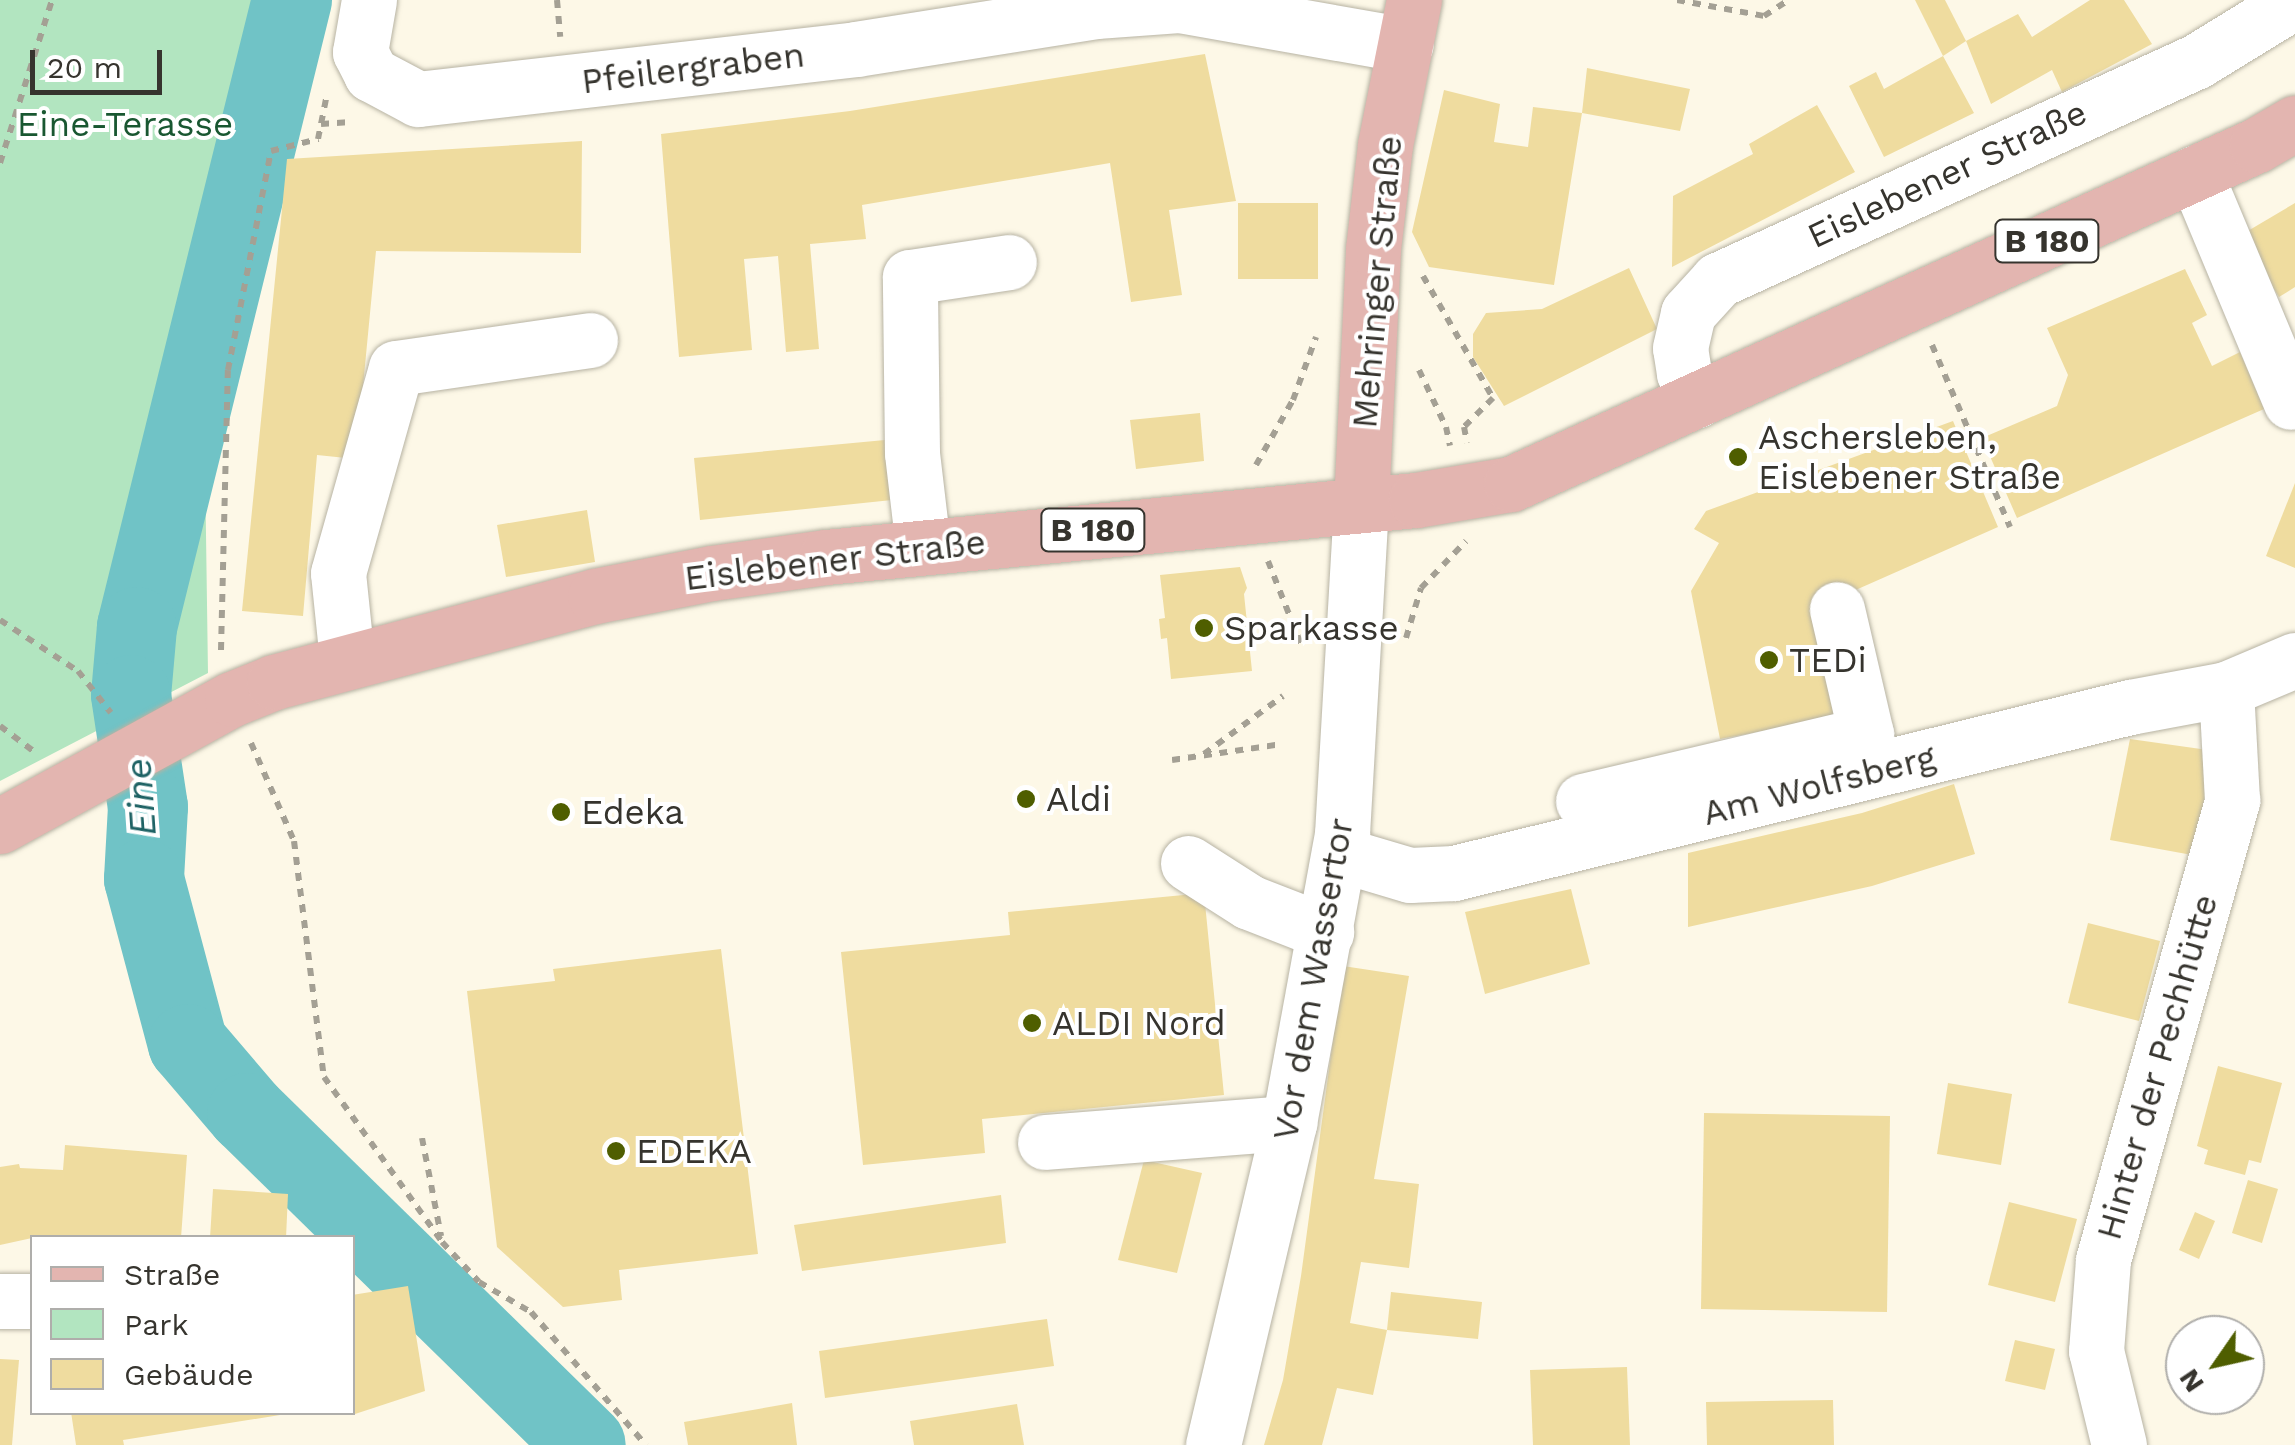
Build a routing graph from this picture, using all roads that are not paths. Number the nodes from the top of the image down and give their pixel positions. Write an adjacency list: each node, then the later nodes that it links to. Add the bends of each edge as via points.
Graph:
1 (369, 0): 4 (street, Pfeilergraben, via 360,52 372,74 418,100 856,49)
2 (2295, 1): 10 (street, Eislebener Straße, via 2197,61 1718,280 1688,313 1680,348)
3 (1179, 3): 4 (street, Pfeilergraben); 5 (street, Pfeilergraben)
4 (1072, 5)
5 (1410, 23): 12 (main road, Mehringer Straße, via 1373,248)
6 (2295, 123): 7 (main road, Eislebener Straße / B 180)
7 (2195, 173): 10 (main road, Eislebener Straße / B 180); 11 (street)
8 (1010, 262): 13 (street, via 910,277 912,454)
9 (590, 340): 15 (street, via 396,368 338,572)
10 (1697, 400): 12 (main road, Eislebener Straße / B 180, via 1551,469 1468,493)
11 (2291, 402)
12 (1361, 506): 13 (main road, Eislebener Straße / B 180); 20 (street, Vor dem Wassertor)
13 (924, 547): 15 (main road, Eislebener Straße / B 180, via 651,584)
14 (1837, 609): 18 (street, via 1866,734)
15 (347, 660): 19 (main road, Eislebener Straße / B 180, via 220,705)
16 (2295, 660): 17 (street, Am Wolfsberg)
17 (2226, 690): 20 (street, Am Wolfsberg, via 2130,687 1454,873 1410,875); 28 (street, Hinter der Pechhütte, via 2232,800 2103,1260 2096,1351)
18 (1583, 801)
19 (0, 826)
20 (1338, 854): 22 (street, Vor dem Wassertor)
21 (1188, 863): 22 (street, via 1250,902)
22 (1326, 932): 23 (street, Vor dem Wassertor)
23 (1289, 1123): 24 (street); 27 (street, Vor dem Wassertor)
24 (1045, 1142)
25 (0, 1301): 26 (street)
26 (30, 1302)
27 (1213, 1445)
28 (2119, 1445)

